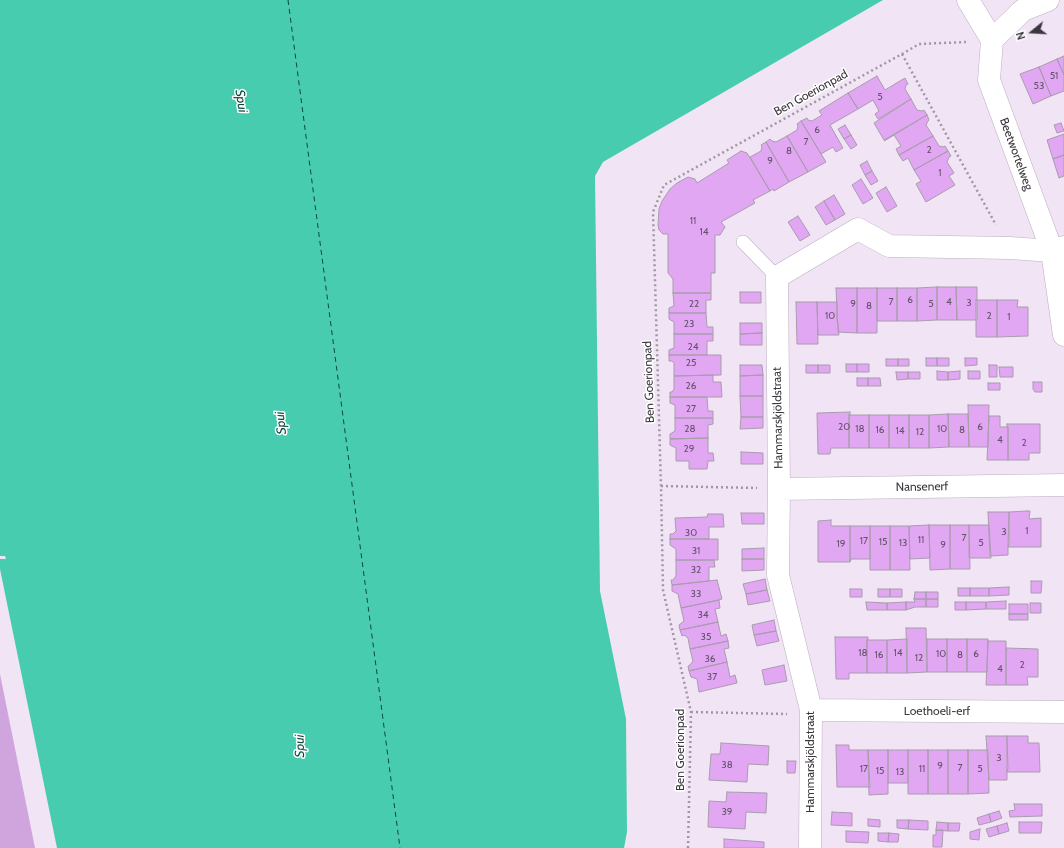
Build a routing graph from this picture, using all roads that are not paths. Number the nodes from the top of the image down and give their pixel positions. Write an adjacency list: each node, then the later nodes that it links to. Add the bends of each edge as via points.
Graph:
1 (968, 0): 3 (street)
2 (1048, 0): 3 (street, via 1023,10)
3 (992, 40): 5 (street, Beetwortelweg, via 989,80)
4 (743, 242): 6 (lane)
5 (1058, 249): 6 (street, via 889,246 858,229); 7 (street, Beetwortelweg)
6 (777, 277): 9 (street, Hammarskjöldstraat)
7 (1064, 335)
8 (1064, 485): 9 (street, Nansenerf)
9 (779, 489): 10 (street, Hammarskjöldstraat, via 778,575)
10 (811, 710): 11 (street, Loethoeli-erf); 12 (street, Hammarskjöldstraat)
11 (1064, 712)
12 (810, 848)

